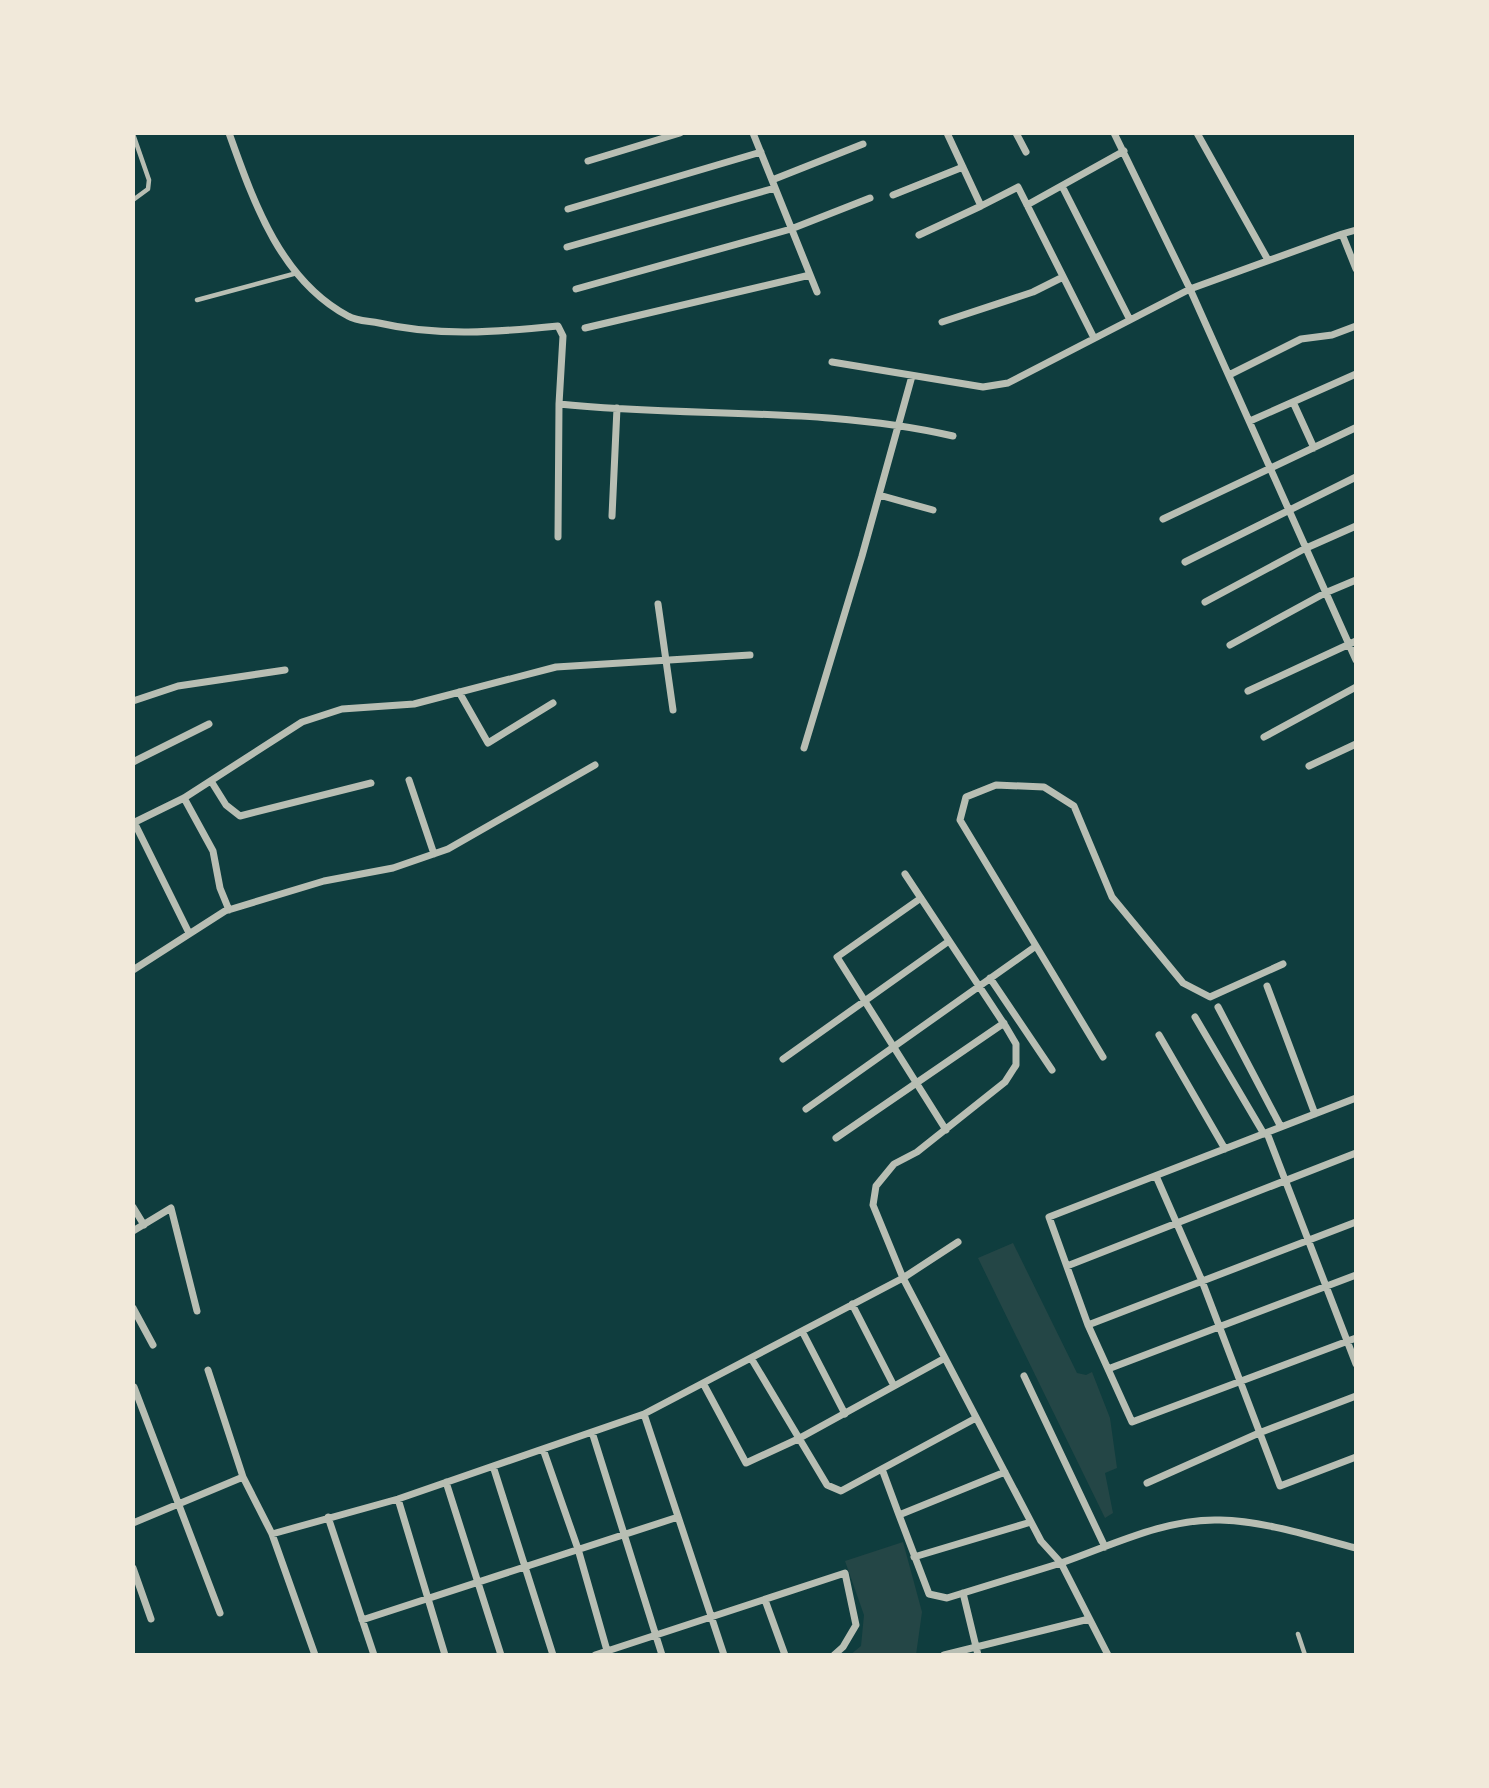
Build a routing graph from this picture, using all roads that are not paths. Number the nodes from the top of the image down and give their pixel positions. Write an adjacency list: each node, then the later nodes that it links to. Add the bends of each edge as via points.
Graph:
1 (229, 133): 31 (street, via 274,242)
2 (680, 133): 13 (street)
3 (947, 133): 14 (street)
4 (1016, 133): 12 (street)
5 (1114, 133): 10 (street)
6 (1197, 133): 29 (street)
7 (133, 134): 20 (lane, via 149,189)
8 (756, 134): 11 (street)
9 (863, 144): 15 (street)
10 (1125, 151): 16 (street); 35 (street)
11 (761, 152): 15 (street); 23 (street)
12 (1026, 152)
13 (588, 161)
14 (963, 167): 18 (street); 22 (street)
15 (772, 180): 17 (street)
16 (1062, 186): 21 (street); 38 (street)
17 (775, 188): 24 (street); 28 (street)
18 (892, 195)
19 (870, 198): 24 (street)
20 (133, 200)
21 (1027, 205): 22 (street, via 1018,187); 33 (street)
22 (981, 206): 27 (street)
23 (568, 209)
24 (791, 229): 32 (street); 34 (street)
25 (1356, 230): 26 (street)
26 (1342, 234): 29 (street); 30 (street)
27 (919, 235)
28 (567, 247)
29 (1268, 260): 35 (street)
30 (1356, 269)
31 (296, 273): 37 (lane); 48 (street, via 349,317 419,332 486,334 558,326 563,336)
32 (810, 275): 36 (street); 41 (street)
33 (1063, 277): 39 (street, via 1033,292); 42 (street)
34 (576, 289)
35 (1190, 289): 38 (street); 45 (street)
36 (817, 292)
37 (197, 300)
38 (1130, 320): 42 (street)
39 (942, 322)
40 (1356, 326): 45 (street, via 1332,335 1301,338)
41 (585, 328)
42 (1094, 338): 46 (street, via 1008,383 983,387)
43 (832, 362): 46 (street)
44 (1356, 374): 47 (street)
45 (1229, 375): 50 (street)
46 (912, 376): 51 (street)
47 (1293, 402): 50 (street); 54 (street)
48 (559, 404): 49 (street); 63 (street)
49 (617, 408): 51 (street, via 831,416); 60 (street)
50 (1250, 421): 55 (street)
51 (899, 424): 53 (street); 57 (street)
52 (1355, 428): 54 (street)
53 (953, 436)
54 (1314, 448): 55 (street)
55 (1271, 470): 58 (street); 61 (street)
56 (1356, 477): 58 (street)
57 (879, 495): 59 (street); 85 (street)
58 (1287, 509): 64 (street); 65 (street)
59 (933, 510)
60 (612, 516)
61 (1163, 519)
62 (1356, 526): 64 (street)
63 (558, 537)
64 (1304, 549): 67 (street); 68 (street)
65 (1185, 562)
66 (1356, 580): 67 (street)
67 (1325, 593): 70 (street); 71 (street)
68 (1205, 602)
69 (658, 604): 74 (street)
70 (1352, 641): 73 (street); 77 (street)
71 (1230, 645)
72 (750, 655): 74 (street)
73 (1356, 660)
74 (666, 661): 78 (street, via 556,667); 81 (street)
75 (285, 670): 79 (street, via 178,686)
76 (1356, 687): 83 (street)
77 (1248, 691)
78 (460, 692): 80 (street, via 488,743); 90 (street, via 414,704 322,713)
79 (133, 701)
80 (553, 704)
81 (673, 710)
82 (209, 724): 86 (street)
83 (1264, 737)
84 (1356, 744): 88 (street)
85 (804, 748)
86 (133, 762)
87 (595, 765): 94 (street)
88 (1309, 766)
89 (410, 780): 94 (street)
90 (211, 781): 91 (street, via 226,805 240,816); 92 (street)
91 (371, 783)
92 (184, 798): 93 (street); 97 (street, via 213,851)
93 (134, 822): 98 (street)
94 (434, 855): 97 (street)
95 (905, 874): 96 (street)
96 (921, 898): 99 (street); 106 (street, via 837,957)
97 (229, 910): 98 (street)
98 (189, 933): 102 (street)
99 (949, 940): 104 (street); 106 (street)
100 (1036, 946): 101 (street, via 960,820 966,797 996,785 1044,787 1074,806 1112,897 1183,983 1210,997); 103 (street); 112 (street)
101 (1283, 964)
102 (133, 970)
103 (990, 978): 104 (street); 114 (street)
104 (979, 986): 109 (street); 111 (street)
105 (1267, 986): 118 (street)
106 (864, 999): 111 (street); 113 (street)
107 (1217, 1007): 119 (street)
108 (1195, 1017): 121 (street)
109 (1004, 1023): 115 (street); 120 (street, via 1016,1044 1016,1065 1006,1082)
110 (1159, 1035): 123 (street)
111 (895, 1047): 115 (street); 117 (street)
112 (1103, 1056)
113 (783, 1059)
114 (1052, 1070)
115 (917, 1082): 120 (street); 122 (street)
116 (1356, 1098): 118 (street)
117 (806, 1109)
118 (1315, 1114): 119 (street)
119 (1281, 1127): 121 (street)
120 (946, 1130): 136 (street, via 894,1164 876,1186 875,1216)
121 (1265, 1133): 123 (street); 126 (street)
122 (836, 1138)
123 (1224, 1149): 125 (street)
124 (1356, 1153): 126 (street)
125 (1156, 1176): 129 (street); 134 (street, via 1049,1217)
126 (1286, 1181): 129 (street); 132 (street)
127 (133, 1207): 130 (street)
128 (1356, 1222): 132 (street)
129 (1177, 1223): 134 (street); 137 (street)
130 (144, 1225): 131 (street); 141 (street, via 171,1208)
131 (133, 1231)
132 (1309, 1240): 137 (street); 138 (street)
133 (958, 1242): 136 (street)
134 (1067, 1266): 142 (street)
135 (1356, 1275): 138 (street)
136 (903, 1278): 139 (street); 149 (street)
137 (1202, 1281): 142 (street); 143 (street)
138 (1326, 1287): 143 (street); 146 (street)
139 (852, 1304): 144 (street); 156 (street)
140 (133, 1308): 147 (street)
141 (197, 1311)
142 (1088, 1325): 152 (street)
143 (1219, 1327): 152 (street); 154 (street)
144 (802, 1331): 148 (street); 160 (street)
145 (1356, 1338): 146 (street)
146 (1347, 1341): 150 (street); 154 (street)
147 (153, 1346)
148 (751, 1358): 155 (street); 164 (street)
149 (945, 1358): 156 (street); 161 (street)
150 (1356, 1364)
151 (208, 1370): 170 (street)
152 (1108, 1370): 154 (street, via 1132,1422)
153 (1024, 1376): 182 (street)
154 (1240, 1382): 163 (street)
155 (703, 1383): 159 (street); 164 (street, via 746,1463)
156 (894, 1386): 160 (street)
157 (134, 1387): 174 (street)
158 (1356, 1396): 163 (street)
159 (644, 1414): 162 (street); 177 (street)
160 (845, 1414): 164 (street)
161 (976, 1418): 168 (street); 169 (street)
162 (592, 1432): 165 (street); 181 (street)
163 (1259, 1433): 166 (street, via 1279,1486); 172 (street)
164 (798, 1439): 168 (street, via 834,1490)
165 (543, 1449): 167 (street); 184 (street)
166 (1356, 1457)
167 (494, 1465): 171 (street); 187 (street)
168 (882, 1469): 175 (street)
169 (1005, 1472): 175 (street); 178 (street)
170 (243, 1477): 174 (street); 180 (street)
171 (446, 1482): 173 (street); 189 (street)
172 (1147, 1483)
173 (398, 1499): 176 (street); 191 (street)
174 (176, 1504): 179 (street); 193 (street)
175 (898, 1516): 185 (street)
176 (328, 1517): 180 (street); 197 (street)
177 (678, 1517): 181 (street); 194 (street)
178 (1031, 1521): 185 (street); 186 (street)
179 (133, 1523)
180 (272, 1534): 202 (street)
181 (625, 1534): 184 (street); 199 (street)
182 (1105, 1547): 183 (street, via 1144,1533 1220,1520); 186 (street)
183 (1356, 1548)
184 (578, 1549): 187 (street); 201 (street)
185 (914, 1557): 190 (street, via 929,1594 947,1598)
186 (1060, 1563): 190 (street); 196 (street)
187 (526, 1566): 189 (street); 206 (street)
188 (133, 1568): 195 (street)
189 (478, 1582): 191 (street); 205 (street)
190 (963, 1593): 200 (street)
191 (428, 1598): 197 (street); 204 (street)
192 (765, 1600): 194 (street); 210 (street); 211 (street, via 845,1573 856,1625)
193 (220, 1613)
194 (711, 1617): 199 (street); 209 (street)
195 (151, 1619)
196 (1089, 1619): 200 (street); 213 (street)
197 (362, 1620): 203 (street)
198 (1298, 1634): 214 (lane)
199 (654, 1636): 201 (street); 208 (street)
200 (977, 1651): 212 (street)
201 (607, 1653): 207 (street)
202 (315, 1655)
203 (374, 1655)
204 (445, 1655)
205 (501, 1655)
206 (553, 1655)
207 (595, 1655)
208 (662, 1655)
209 (724, 1655)
210 (785, 1655)
211 (834, 1655)
212 (944, 1655)
213 (1108, 1655)
214 (1305, 1655)

